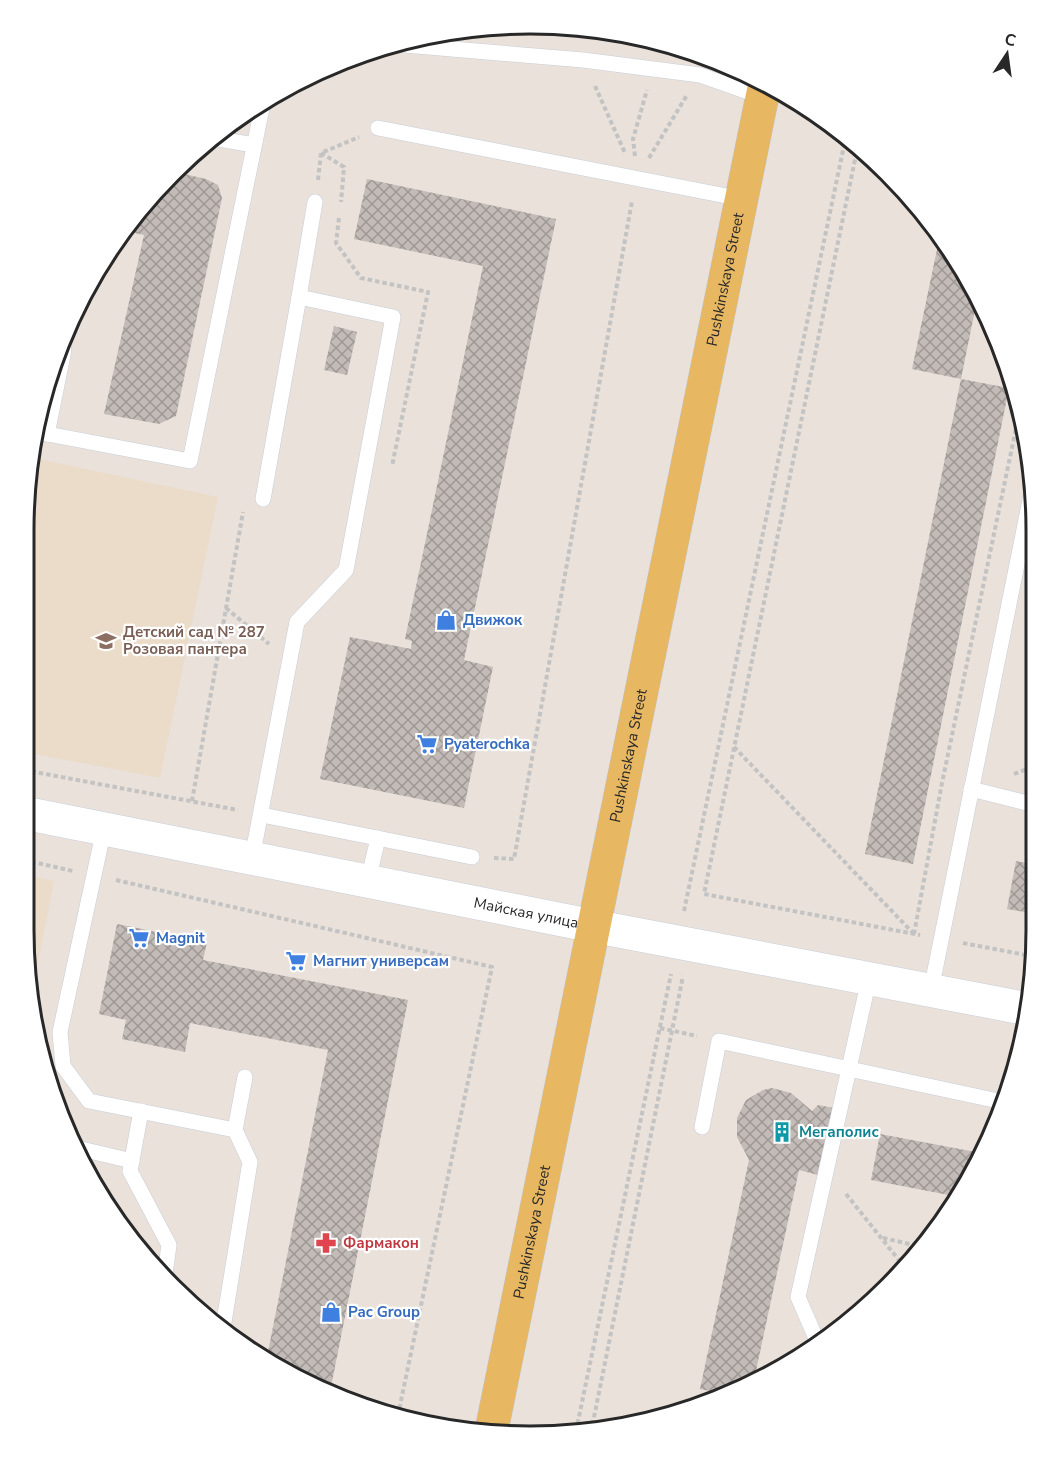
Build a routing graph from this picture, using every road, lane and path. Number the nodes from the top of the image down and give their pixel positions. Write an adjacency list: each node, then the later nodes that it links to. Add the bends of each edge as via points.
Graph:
1 (423, 46): 2 (lane)
2 (583, 60): 3 (lane); 13 (path)
3 (654, 68): 4 (lane); 13 (path, via 633,139)
4 (700, 75): 5 (lane); 13 (path)
5 (752, 87)
6 (763, 93): 14 (main road, Pushkinskaya Street)
7 (261, 115): 10 (lane)
8 (378, 128): 13 (lane); 15 (path, via 321,153)
9 (225, 140): 10 (lane)
10 (254, 145): 18 (lane, via 189,461)
11 (844, 147): 42 (path)
12 (856, 156): 23 (path)
13 (636, 178): 14 (lane); 34 (path)
14 (742, 199): 38 (main road, Pushkinskaya Street)
15 (315, 202): 16 (lane)
16 (299, 297): 19 (lane); 22 (lane, via 393,317 346,570 297,622)
17 (1016, 429): 39 (path)
18 (44, 433)
19 (263, 499): 21 (path, via 245,495)
20 (1026, 521): 25 (lane)
21 (226, 608): 22 (path); 26 (path)
22 (290, 662): 29 (lane)
23 (734, 747): 39 (path); 39 (path, via 704,894)
24 (34, 772): 26 (path)
25 (971, 789): 27 (lane); 40 (lane)
26 (192, 801): 29 (path)
27 (1026, 802)
28 (34, 815): 30 (street, Майская улица)
29 (262, 815): 31 (lane); 33 (lane)
30 (104, 829): 33 (street, Майская улица); 36 (lane)
31 (378, 838): 32 (lane); 37 (lane)
32 (472, 857)
33 (252, 858): 37 (street, Майская улица)
34 (513, 859)
35 (34, 862): 36 (path)
36 (93, 875): 52 (lane, via 60,1032 63,1066 89,1101); 64 (path, via 492,967)
37 (368, 881): 38 (street, Майская улица)
38 (593, 926): 42 (street, Майская улица); 67 (main road, Pushkinskaya Street)
39 (914, 934): 40 (path)
40 (943, 939): 41 (path); 44 (lane)
41 (1025, 955)
42 (681, 956): 43 (street, Майская улица); 46 (path); 47 (path)
43 (869, 979): 44 (street, Майская улица); 49 (lane)
44 (931, 990): 45 (street, Майская улица)
45 (1020, 1007)
46 (660, 1028): 47 (path); 66 (path)
47 (672, 1030): 48 (path); 65 (path)
48 (719, 1041): 49 (lane); 53 (lane)
49 (848, 1068): 51 (lane); 57 (lane)
50 (245, 1077): 54 (lane)
51 (996, 1100)
52 (141, 1112): 54 (lane); 56 (lane)
53 (702, 1127)
54 (235, 1130): 62 (lane, via 250,1162)
55 (87, 1150): 56 (lane)
56 (132, 1161): 61 (lane, via 130,1171 169,1245)
57 (826, 1170): 58 (path); 63 (lane, via 798,1298)
58 (882, 1238): 59 (path); 60 (path)
59 (913, 1245)
60 (900, 1261)
61 (166, 1266)
62 (224, 1319)
63 (815, 1336)
64 (399, 1408)
65 (593, 1421)
66 (578, 1423)
67 (493, 1424)

